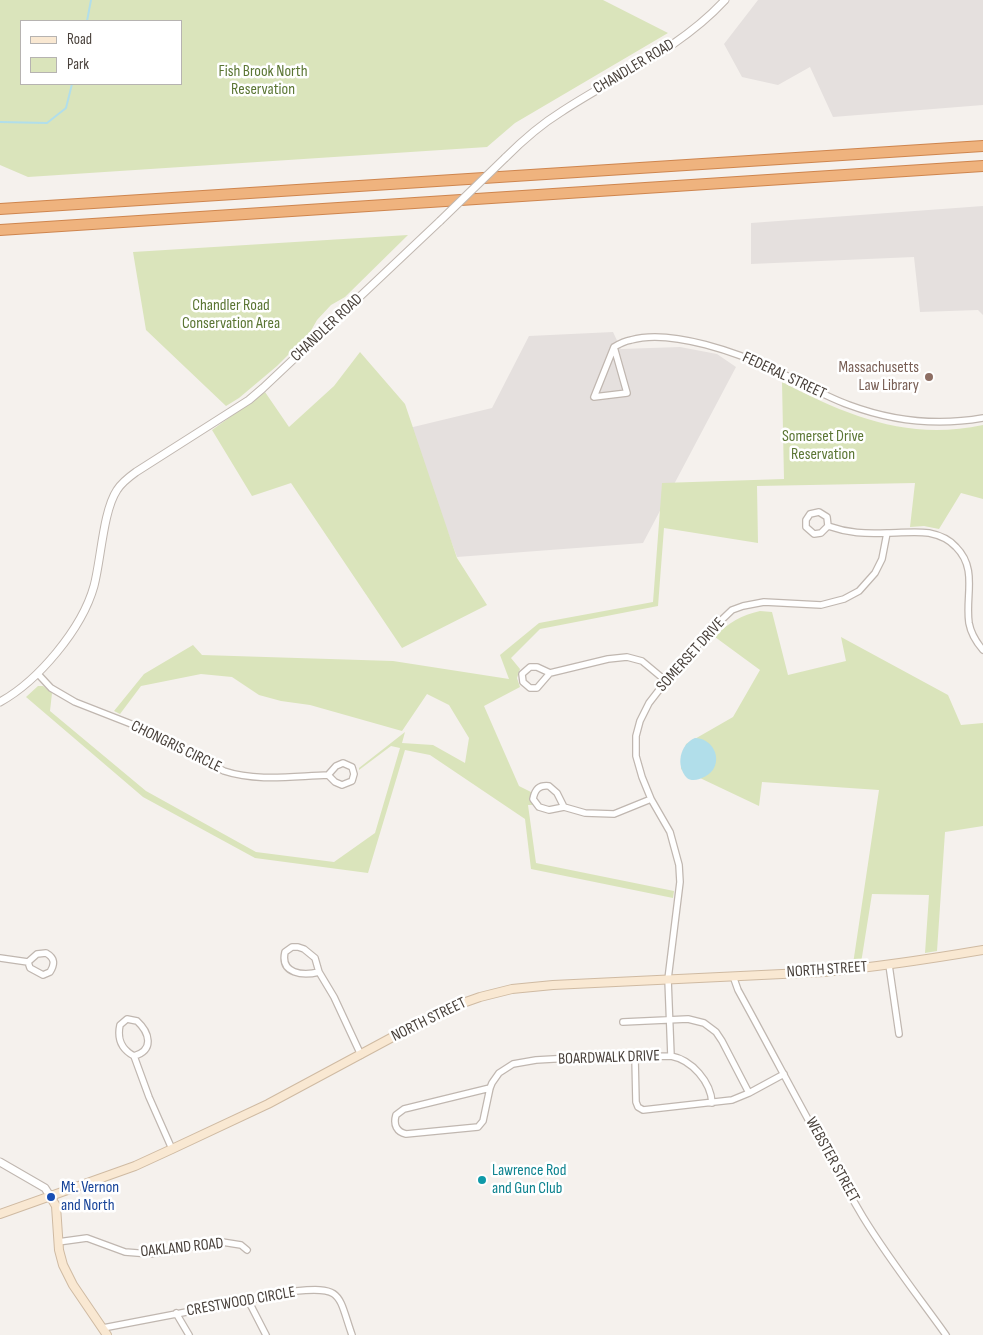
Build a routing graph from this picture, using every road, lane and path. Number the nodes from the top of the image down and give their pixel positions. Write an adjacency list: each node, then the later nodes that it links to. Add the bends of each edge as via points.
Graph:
1 (725, 0): 12 (street, CHANDLER ROAD, bridge, via 698,26 658,55 548,120 249,400 120,485 110,503 94,586 86,606)
2 (983, 146): 4 (highway)
3 (983, 166): 5 (highway)
4 (0, 209)
5 (0, 230)
6 (614, 347): 6 (street, via 627,393 594,397 597,389); 7 (street, FEDERAL STREET, via 633,339 688,341 740,355 831,398 869,412 931,422)
7 (983, 418)
8 (828, 526): 8 (street, via 823,532 814,534 806,527 807,518 814,512 821,512 828,519); 9 (street, via 848,533)
9 (887, 533): 10 (street, via 935,534 949,540 960,551 970,572 970,628); 13 (street, SOMERSET DRIVE, via 882,559 875,573 852,595 829,604 764,602 732,610)
10 (983, 650)
11 (550, 673): 11 (street, via 537,688 527,687 522,682 524,672 530,667); 13 (street, via 627,657 642,661)
12 (38, 674): 14 (street, CHANDLER ROAD); 15 (street, CHONGRIS CIRCLE, via 51,688 75,702 144,729 224,771 256,778)
13 (666, 681): 16 (street, SOMERSET DRIVE, via 649,703 636,736 636,756)
14 (0, 702)
15 (328, 775): 15 (street, CHONGRIS CIRCLE, via 343,763 352,767 354,774 352,781 342,785)
16 (652, 800): 17 (street, via 614,814); 24 (street, SOMERSET DRIVE, via 670,832 680,873)
17 (564, 808): 17 (street, via 539,808 533,799 536,790 544,786 553,788)
18 (983, 950): 21 (main road, NORTH STREET)
19 (0, 958): 20 (street)
20 (28, 962): 20 (street, via 37,954 46,953 54,961 50,972 43,975 30,968)
21 (888, 965): 23 (main road, NORTH STREET); 27 (street)
22 (319, 972): 22 (street, via 303,975 292,971 285,961 285,952 292,947 304,949 315,958); 28 (street)
23 (733, 976): 24 (main road, NORTH STREET); 32 (street, WEBSTER STREET)
24 (668, 979): 25 (street, SOMERSET DRIVE); 28 (main road, NORTH STREET, via 553,985 480,996 443,1010)
25 (669, 1020): 26 (street); 30 (street, SOMERSET DRIVE); 34 (street, via 694,1019 716,1032)
26 (623, 1022)
27 (899, 1034)
28 (361, 1055): 36 (main road, NORTH STREET)
29 (134, 1056): 29 (street, via 146,1050 147,1033 137,1020 127,1019 120,1025 118,1034 123,1047); 36 (street)
30 (671, 1056): 31 (street, BOARDWALK DRIVE); 35 (street, BOARDWALK DRIVE, via 686,1061 697,1070 711,1093)
31 (635, 1057): 33 (street, BOARDWALK DRIVE, via 518,1062 503,1070); 35 (street, via 636,1102 640,1108)
32 (784, 1074): 34 (street); 48 (street, WEBSTER STREET, via 864,1217)
33 (490, 1088): 33 (street, BOARDWALK DRIVE, via 483,1121 476,1128 406,1134 395,1125 396,1115 404,1109)
34 (749, 1093): 35 (street)
35 (712, 1103)
36 (172, 1149): 38 (main road, NORTH STREET, via 135,1166)
37 (0, 1162): 38 (street, via 45,1188)
38 (50, 1196): 39 (main road, NORTH STREET); 40 (main road, via 56,1206)
39 (0, 1214)
40 (58, 1242): 41 (street, OAKLAND ROAD, via 87,1238 125,1252 150,1254 222,1242 241,1245); 44 (main road, via 63,1265 73,1285)
41 (247, 1250)
42 (248, 1300): 43 (street, CRESTWOOD CIRCLE); 46 (street); 47 (street, CRESTWOOD CIRCLE, via 312,1290 332,1292 339,1298)
43 (176, 1314): 44 (street, CRESTWOOD CIRCLE); 45 (street)
44 (105, 1332)
45 (189, 1335)
46 (266, 1335)
47 (352, 1335)
48 (946, 1335)

